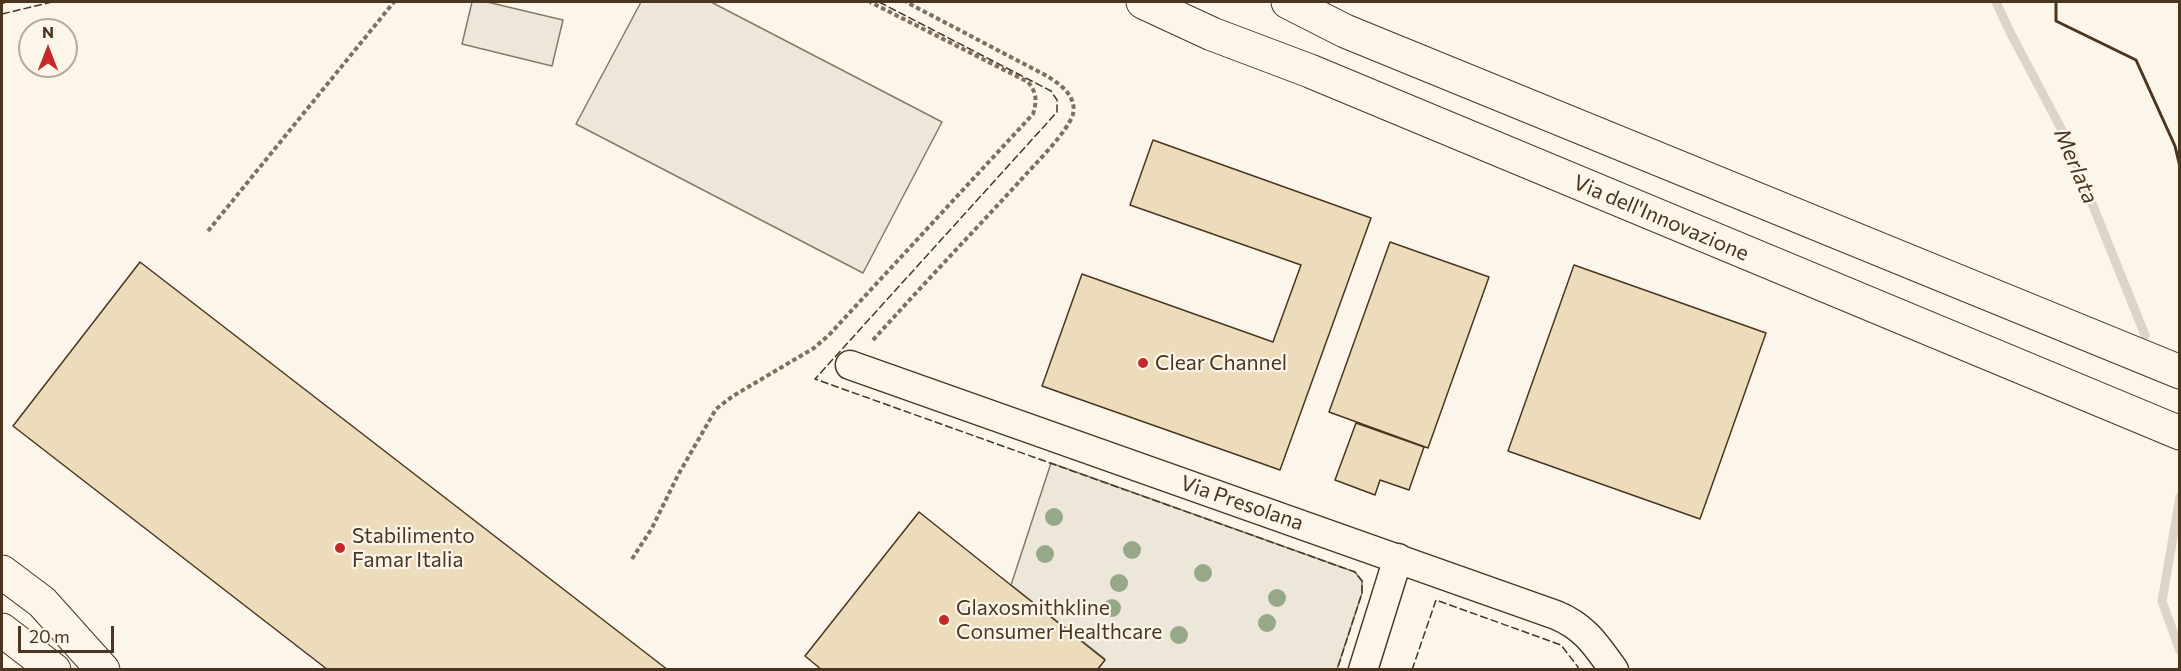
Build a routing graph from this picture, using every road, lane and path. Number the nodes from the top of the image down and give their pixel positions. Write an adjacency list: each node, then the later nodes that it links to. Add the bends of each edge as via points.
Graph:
1 (394, 2): 6 (path)
2 (870, 2): 11 (path, via 1028,82 1036,102 1033,114 829,335 716,409)
3 (906, 2): 7 (path, via 1062,85 1074,112 1069,124 1028,171)
4 (1143, 2): 9 (main road, Via dell'Innovazione, via 1212,34 1310,71)
5 (1288, 2): 8 (main road, via 1345,31)
6 (208, 231)
7 (850, 365): 10 (street, Via Presolana)
8 (2180, 372)
9 (2180, 433)
10 (1398, 558): 16 (street); 17 (street, Via Presolana, via 1572,622 1587,634)
11 (632, 559)
12 (2, 572): 15 (main road, via 42,602)
13 (2, 630): 14 (main road)
14 (54, 669)
15 (103, 669)
16 (1362, 669)
17 (1614, 669)

